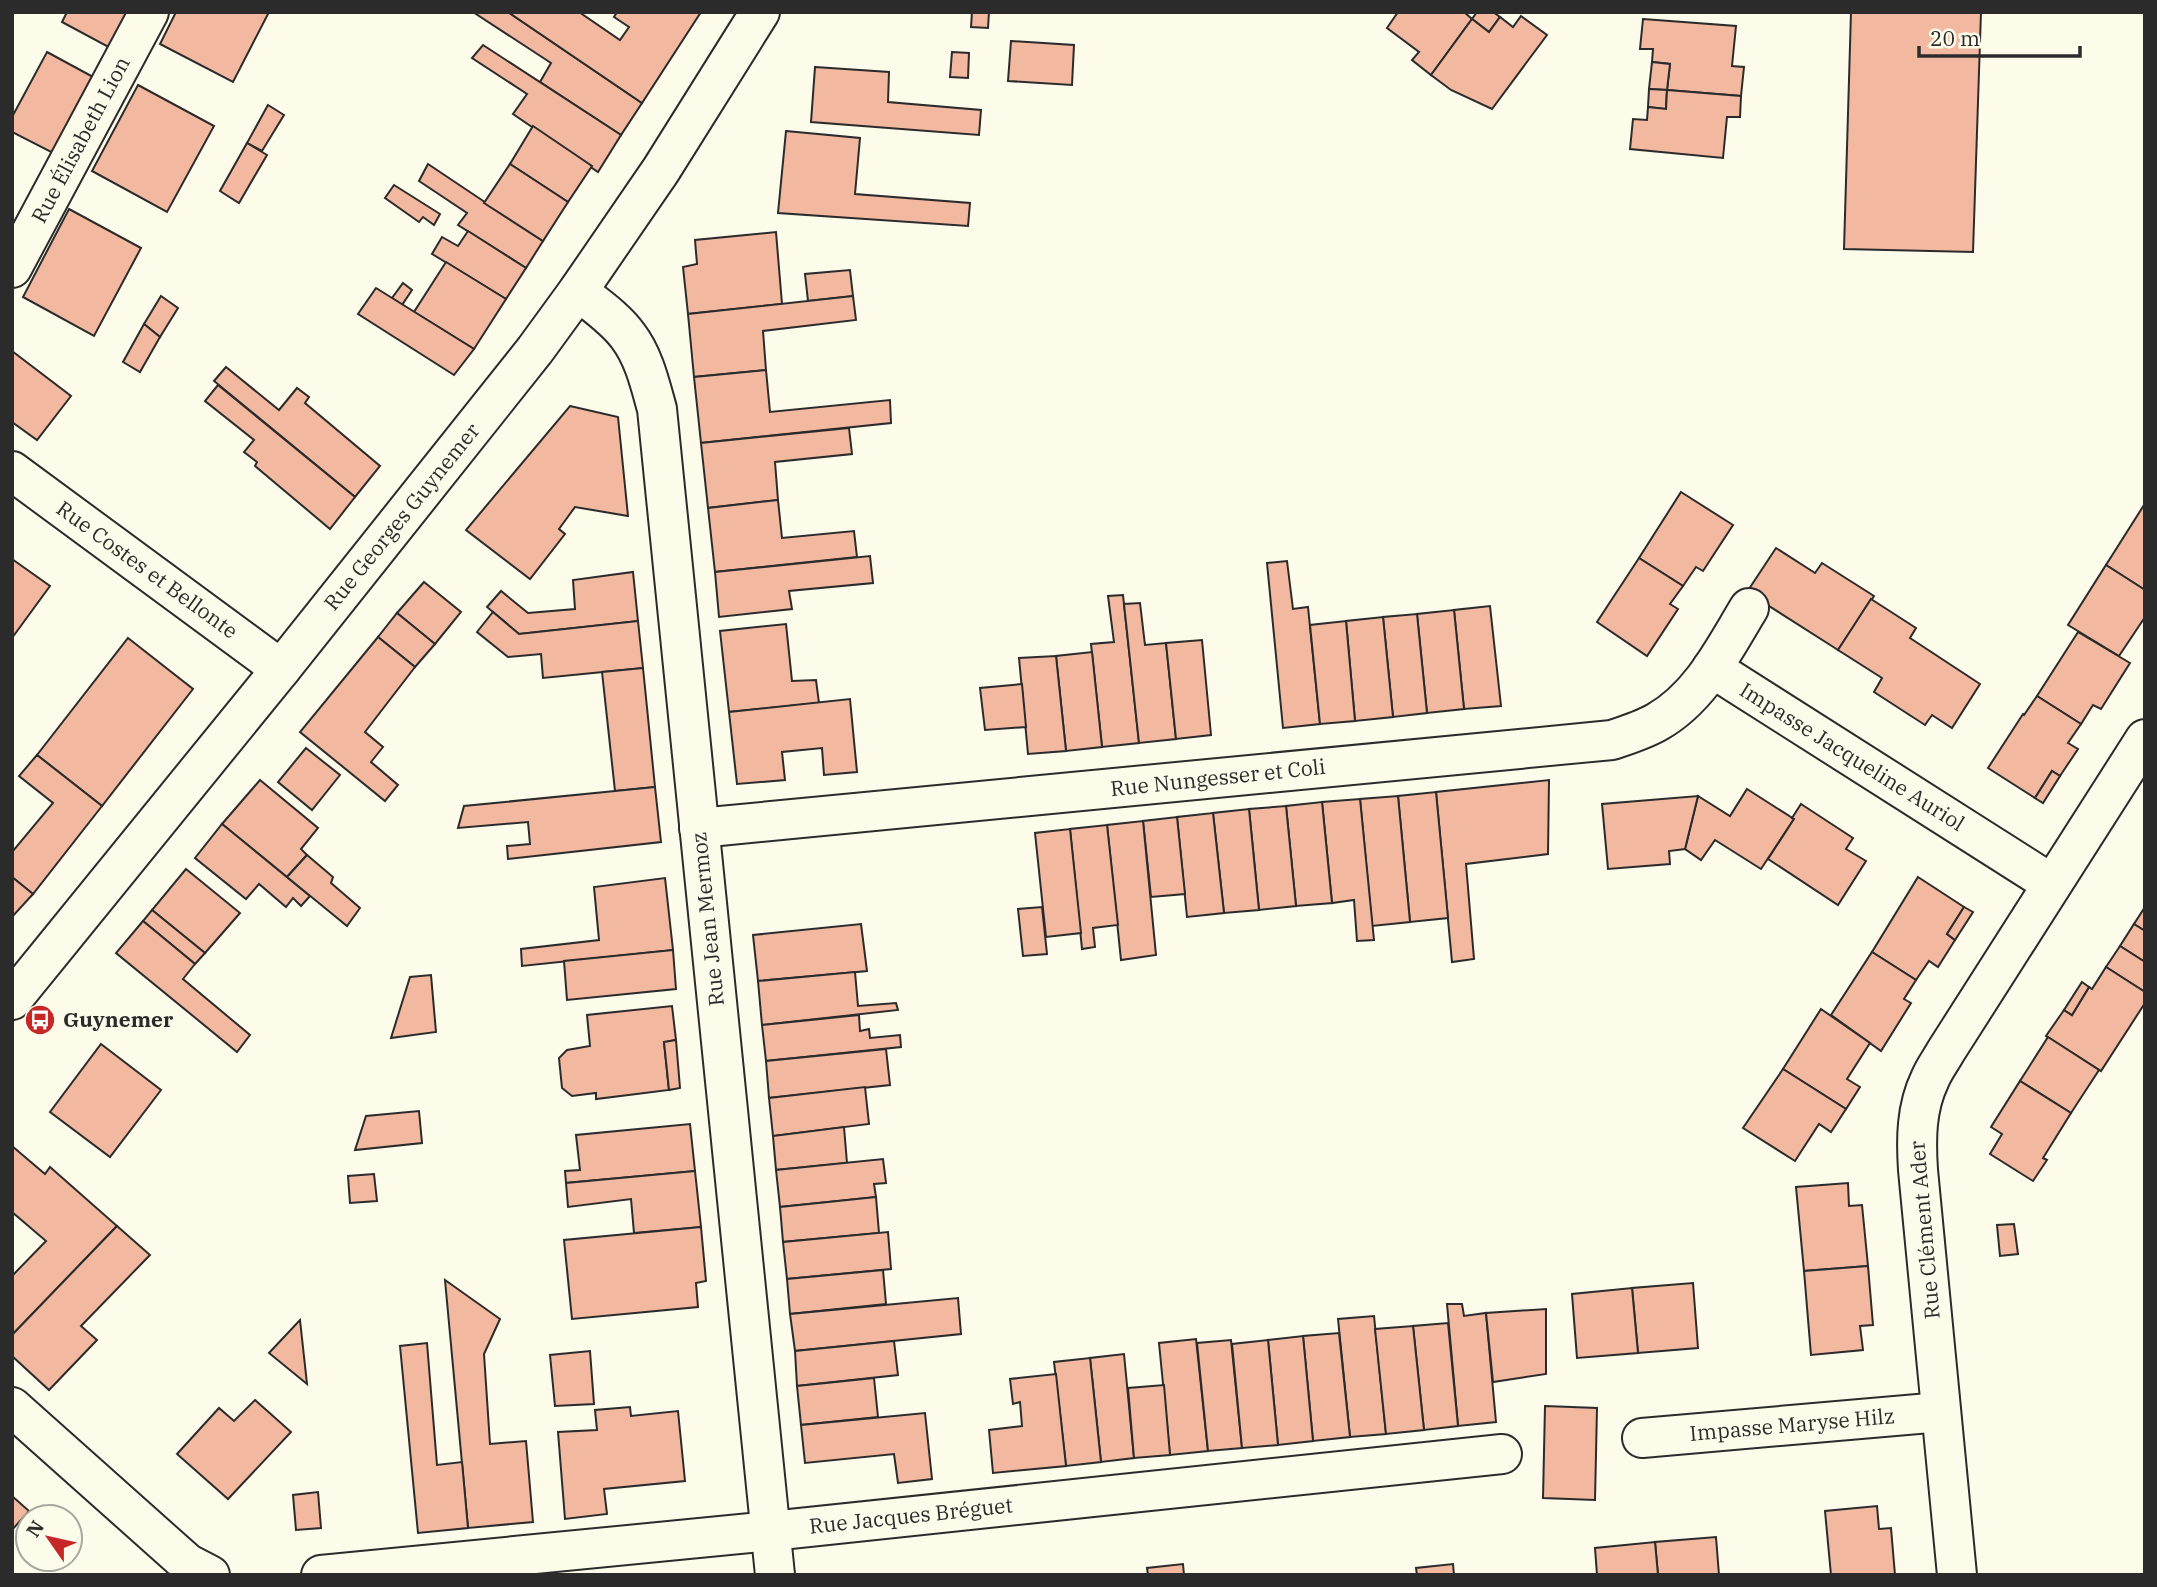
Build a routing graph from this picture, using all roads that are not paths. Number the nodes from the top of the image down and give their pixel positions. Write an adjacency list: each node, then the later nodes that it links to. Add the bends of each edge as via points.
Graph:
1 (149, 12): 3 (street, Rue Élisabeth Lion)
2 (760, 12): 4 (street, Rue Georges Guynemer)
3 (12, 268)
4 (578, 291): 8 (street, Rue Georges Guynemer); 10 (street, Rue Jean Mermoz, via 629,336 657,408)
5 (12, 471): 8 (street, Rue Costes et Bellonte)
6 (1749, 608): 7 (street)
7 (1712, 668): 10 (street, Rue Nungesser et Coli, via 1680,705 1657,722 1612,740); 11 (street, Impasse Jacqueline Auriol)
8 (281, 669): 12 (street, Rue Georges Guynemer)
9 (2145, 739): 11 (street, Rue Clément Ader)
10 (699, 828): 17 (street, Rue Jean Mermoz)
11 (2052, 884): 14 (street, Rue Clément Ader, via 1929,1079 1921,1107 1917,1160)
12 (12, 1000)
13 (12, 1407): 18 (street, via 187,1563)
14 (1941, 1412): 15 (street, Impasse Maryse Hilz); 21 (street, Rue Clément Ader)
15 (1642, 1438)
16 (1502, 1454): 17 (street, Rue Jacques Bréguet)
17 (771, 1531): 19 (street, Rue Jacques Bréguet); 20 (street, Rue Jean Mermoz)
18 (210, 1575)
19 (321, 1575)
20 (775, 1575)
21 (1957, 1575)

